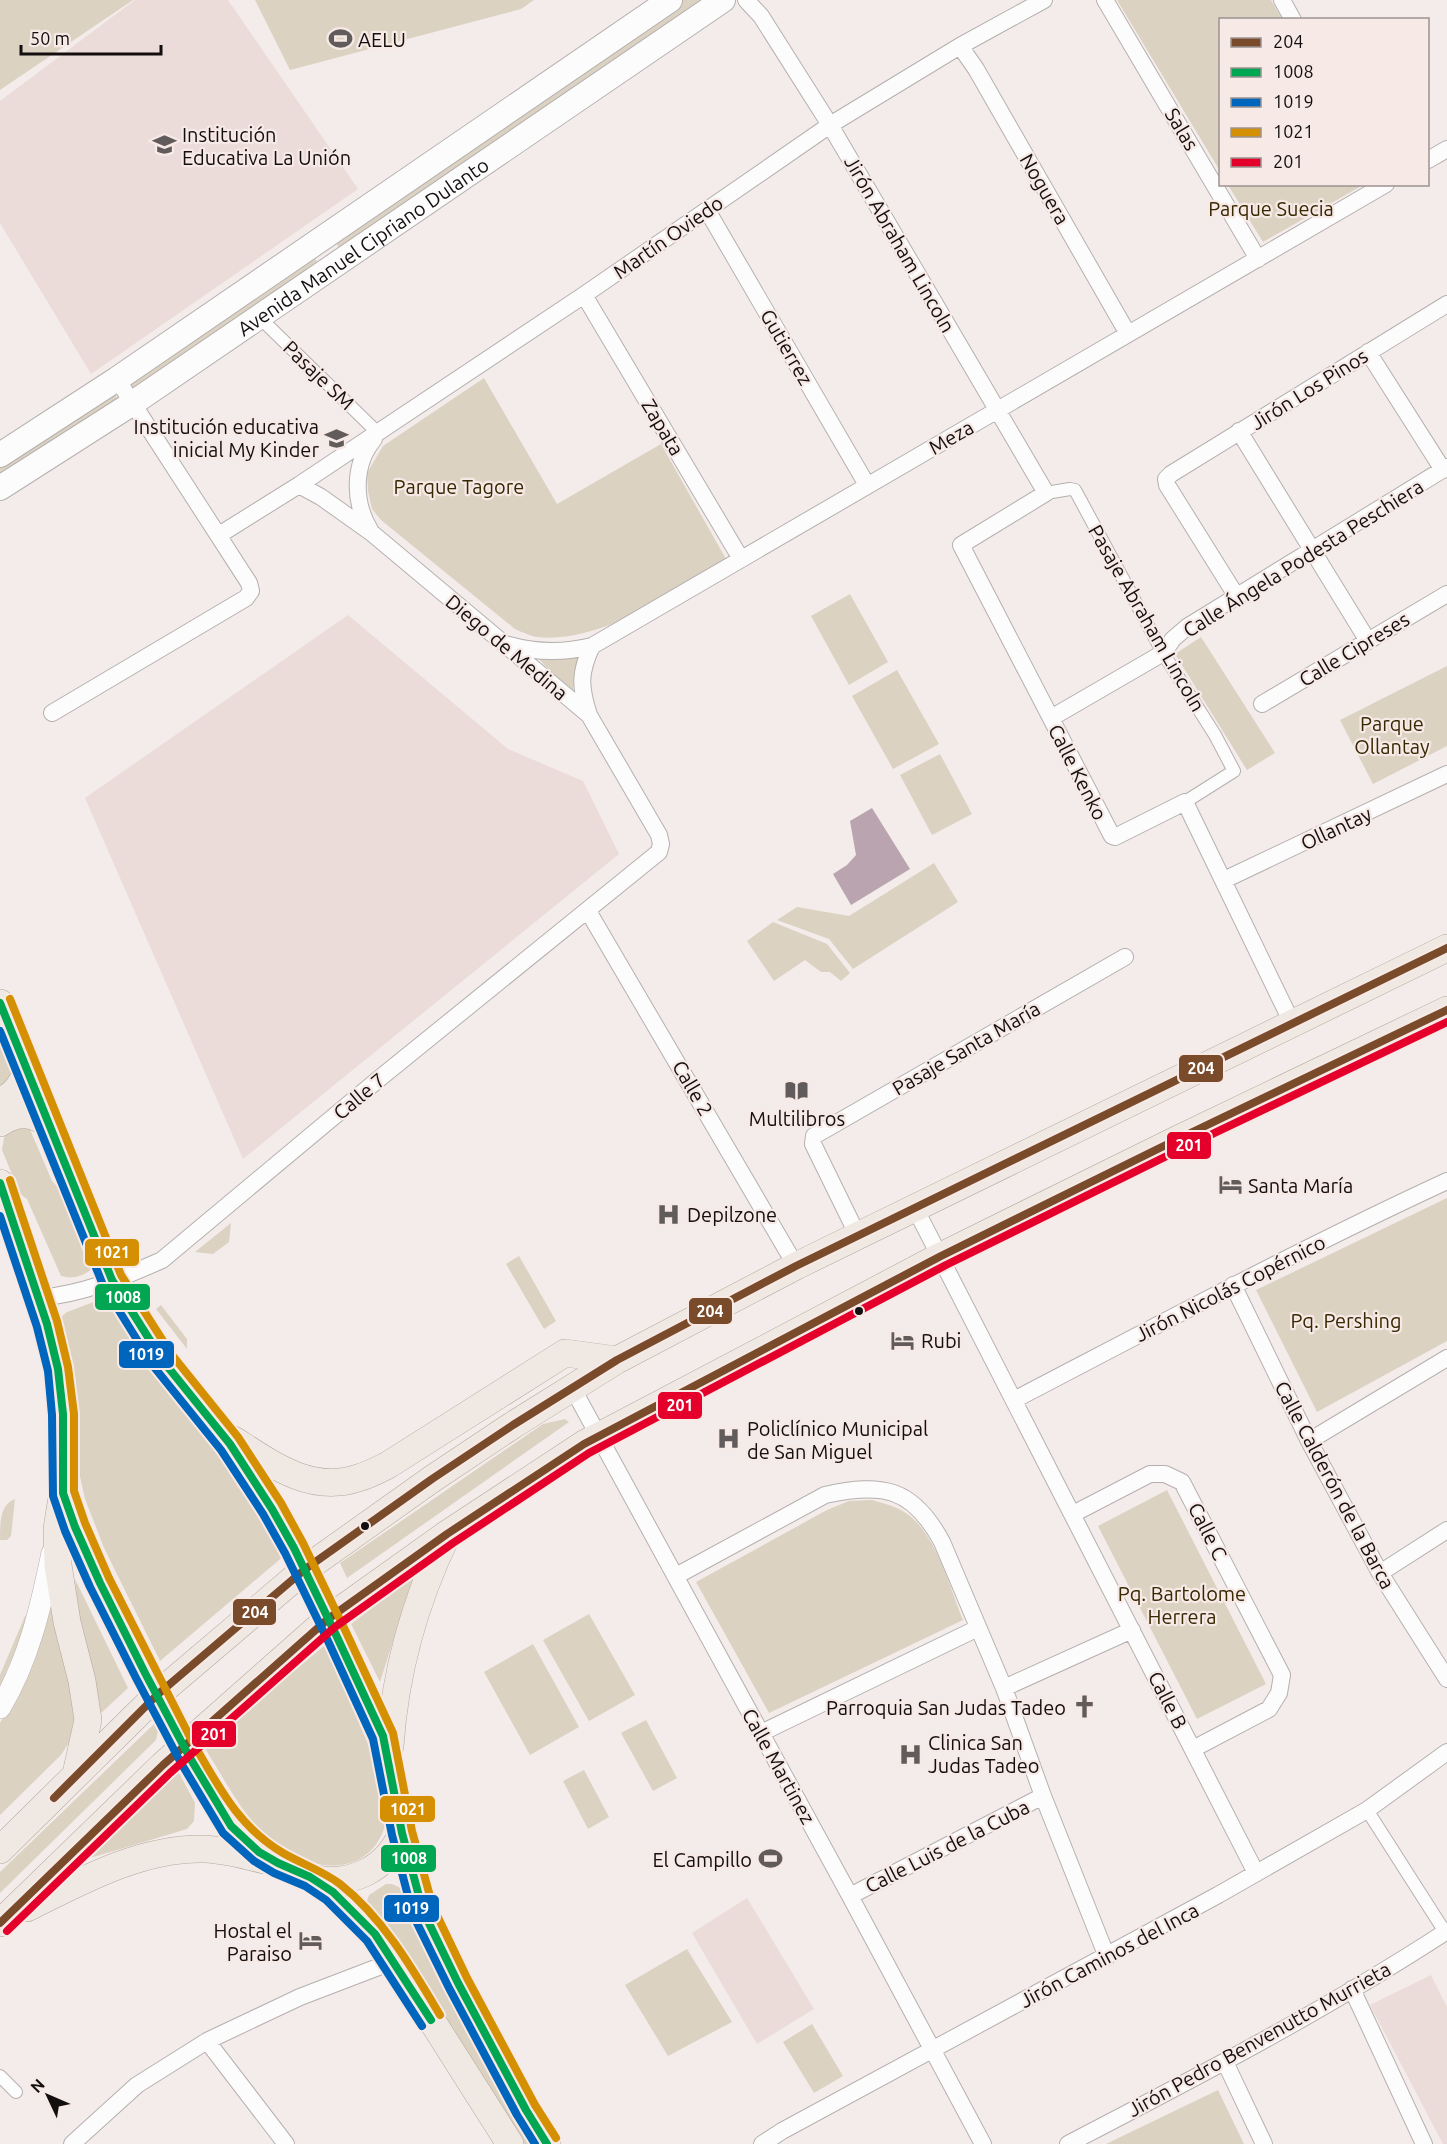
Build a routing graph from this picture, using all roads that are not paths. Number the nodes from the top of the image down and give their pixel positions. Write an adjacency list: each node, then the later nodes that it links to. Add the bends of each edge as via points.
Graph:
1 (670, 0): 14 (main road, Avenida Manuel Cipriano Dulanto)
2 (723, 0): 16 (main road, Avenida Manuel Cipriano Dulanto)
3 (746, 0): 9 (street, Jirón Abraham Lincoln, via 761,16)
4 (1044, 0): 8 (street, Martín Oviedo)
5 (1105, 0): 15 (street, Salas)
6 (1282, 0): 7 (street)
7 (1292, 18)
8 (960, 46): 9 (street, Martín Oviedo); 20 (street, Noguera)
9 (830, 124): 13 (street, Martín Oviedo); 24 (street, Jirón Abraham Lincoln)
10 (1447, 149): 11 (street)
11 (1429, 159)
12 (1383, 186): 15 (street, Meza)
13 (707, 210): 17 (street, Martín Oviedo); 30 (street, Gutierrez)
14 (319, 241): 16 (main road); 22 (main road, Avenida Manuel Cipriano Dulanto)
15 (1258, 259): 20 (street, Meza)
16 (335, 265): 19 (main road, Avenida Manuel Cipriano Dulanto)
17 (584, 295): 26 (street, Martín Oviedo); 36 (street, Zapata)
18 (1447, 304): 21 (street, Jirón Los Pinos)
19 (259, 317): 23 (main road, Avenida Manuel Cipriano Dulanto); 26 (street, Pasaje SM)
20 (1128, 334): 24 (street, Meza)
21 (1368, 352): 25 (street, Jirón Los Pinos); 28 (street)
22 (117, 379): 23 (street); 27 (main road, Avenida Manuel Cipriano Dulanto)
23 (133, 403): 31 (main road, Avenida Manuel Cipriano Dulanto); 34 (street)
24 (998, 410): 30 (street, Meza); 32 (street, Jirón Abraham Lincoln)
25 (1239, 431): 35 (street); 38 (street, Jirón Los Pinos, via 1166,479)
26 (378, 433): 29 (street, Martín Oviedo); 33 (street, via 362,459 358,490 363,518)
27 (0, 455)
28 (1445, 469): 35 (street, Calle Ángela Podesta Peschiera)
29 (299, 485): 33 (street, Diego de Medina); 34 (street, Martín Oviedo)
30 (867, 485): 36 (street, Meza)
31 (0, 488)
32 (1046, 494): 42 (street, Pasaje Abraham Lincoln, via 1074,490); 46 (street, Calle Kenko, via 961,544)
33 (373, 534): 40 (street, Diego de Medina)
34 (219, 535): 44 (street, via 249,583 251,591 246,598)
35 (1312, 550): 38 (street, Calle Ángela Podesta Peschiera); 39 (street)
36 (741, 560): 41 (street, Meza)
37 (1447, 594): 39 (street, Calle Cipreses)
38 (1237, 597): 42 (street, Calle Ángela Podesta Peschiera, via 1187,627)
39 (1368, 641): 43 (street, Calle Cipreses)
40 (506, 644): 41 (street, Meza, via 556,651); 45 (street, Diego de Medina)
41 (592, 646): 45 (street, via 583,665 581,687)
42 (1163, 653): 46 (street, Calle Ángela Podesta Peschiera); 48 (street, Pasaje Abraham Lincoln, via 1234,771)
43 (1262, 704)
44 (52, 713)
45 (589, 715): 49 (street, Diego de Medina, via 659,835)
46 (1051, 718): 48 (street, Calle Kenko, via 1112,836)
47 (1447, 774): 50 (street, Ollantay)
48 (1185, 802): 50 (street)
49 (659, 852): 51 (street, Calle 7)
50 (1224, 880): 56 (street)
51 (588, 911): 66 (street, Calle 2); 67 (street, Calle 7, via 162,1260)
52 (1447, 948): 56 (main road)
53 (1125, 957): 64 (street, Pasaje Santa María, via 814,1136 813,1144)
54 (0, 1004): 57 (main road)
55 (1447, 1010): 65 (main road)
56 (1292, 1023): 63 (main road)
57 (27, 1071): 58 (main road, via 14,1093); 60 (main road)
58 (0, 1101)
59 (0, 1123): 60 (main road, via 20,1114 42,1119)
60 (51, 1127): 67 (main road)
61 (1447, 1181): 68 (street, Jirón Nicolás Copérnico)
62 (0, 1183): 69 (main road)
63 (915, 1208): 64 (main road); 65 (street, Calle B)
64 (858, 1236): 66 (main road)
65 (941, 1256): 73 (street, Calle B); 75 (main road)
66 (796, 1266): 71 (main road)
67 (112, 1280): 69 (street, Calle 7, via 81,1292); 74 (main road, via 164,1361)
68 (1233, 1285): 73 (street, Jirón Nicolás Copérnico); 76 (street, Calle Calderón de la Barca)
69 (39, 1298): 77 (main road, via 61,1386)
70 (1447, 1358): 76 (street)
71 (617, 1360): 72 (main road); 74 (main road, via 565,1353 388,1465 357,1479 333,1482 298,1478 267,1463)
72 (573, 1389): 75 (street, Calle Martinez); 82 (main road, via 432,1479)
73 (1014, 1400): 78 (street, Calle B)
74 (218, 1429): 82 (main road, via 278,1519)
75 (599, 1436): 81 (main road); 84 (street, Calle Martinez)
76 (1309, 1441): 83 (street, Calle Calderón de la Barca)
77 (63, 1493): 79 (main road); 90 (main road, via 100,1583)
78 (1073, 1514): 87 (street, Calle B); 94 (street, Calle C, via 1150,1474 1165,1474 1182,1482 1272,1655 1282,1675 1269,1709)
79 (57, 1528): 91 (street, via 31,1639); 97 (main road, via 61,1584 88,1720)
80 (1447, 1530): 83 (street)
81 (447, 1534): 85 (main road); 96 (main road, via 408,1637)
82 (304, 1570): 85 (main road); 90 (main road)
83 (1380, 1573): 88 (street, Calle Calderón de la Barca)
84 (676, 1576): 86 (street, via 825,1495 873,1488 895,1492 917,1506 932,1523); 92 (street, Calle Martinez)
85 (328, 1619): 93 (main road); 96 (main road, via 376,1718)
86 (978, 1628): 89 (street); 92 (street)
87 (1132, 1630): 89 (street); 94 (street, Calle B)
88 (1447, 1679)
89 (1004, 1688): 98 (street)
90 (158, 1695): 93 (main road); 97 (main road)
91 (0, 1708)
92 (761, 1733): 107 (street, Calle Martinez)
93 (183, 1746): 103 (main road, via 231,1826); 109 (main road)
94 (1193, 1749): 104 (street, Calle B)
95 (1447, 1752): 99 (street, Jirón Caminos del Inca)
96 (389, 1762): 100 (main road)
97 (76, 1774): 101 (main road)
98 (1043, 1796): 107 (street, Calle Luis de la Cuba); 111 (street)
99 (1367, 1810): 104 (street, Jirón Caminos del Inca); 110 (street)
100 (402, 1833): 105 (main road, via 386,1858 368,1873 339,1881); 106 (main road)
101 (10, 1834): 102 (main road)
102 (0, 1850)
103 (278, 1863): 105 (main road); 109 (main road, via 218,1850 174,1852 101,1873)
104 (1256, 1873): 111 (street, Jirón Caminos del Inca)
105 (310, 1877): 108 (main road, via 333,1892)
106 (416, 1887): 108 (main road, via 399,1878 376,1881 362,1893); 122 (main road, via 423,1911 458,1983)
107 (850, 1896): 115 (street, Calle Martinez)
108 (356, 1915): 112 (main road)
109 (2, 1921)
110 (1446, 1931): 113 (street, Jirón Pedro Benvenutto Murrieta)
111 (1107, 1957): 115 (street, Jirón Caminos del Inca)
112 (394, 1961): 114 (street, via 300,1997); 121 (main road)
113 (1352, 1989): 116 (street, Jirón Pedro Benvenutto Murrieta); 127 (street)
114 (207, 2041): 119 (street, via 137,2085); 120 (street)
115 (934, 2049): 123 (street, Jirón Caminos del Inca); 124 (street, Calle Martinez)
116 (1225, 2062): 125 (street, Jirón Pedro Benvenutto Murrieta); 126 (street)
117 (0, 2076): 118 (street)
118 (16, 2092)
119 (74, 2144)
120 (286, 2144)
121 (510, 2144)
122 (547, 2144)
123 (762, 2144)
124 (983, 2144)
125 (1068, 2144)
126 (1264, 2144)
127 (1424, 2144)

